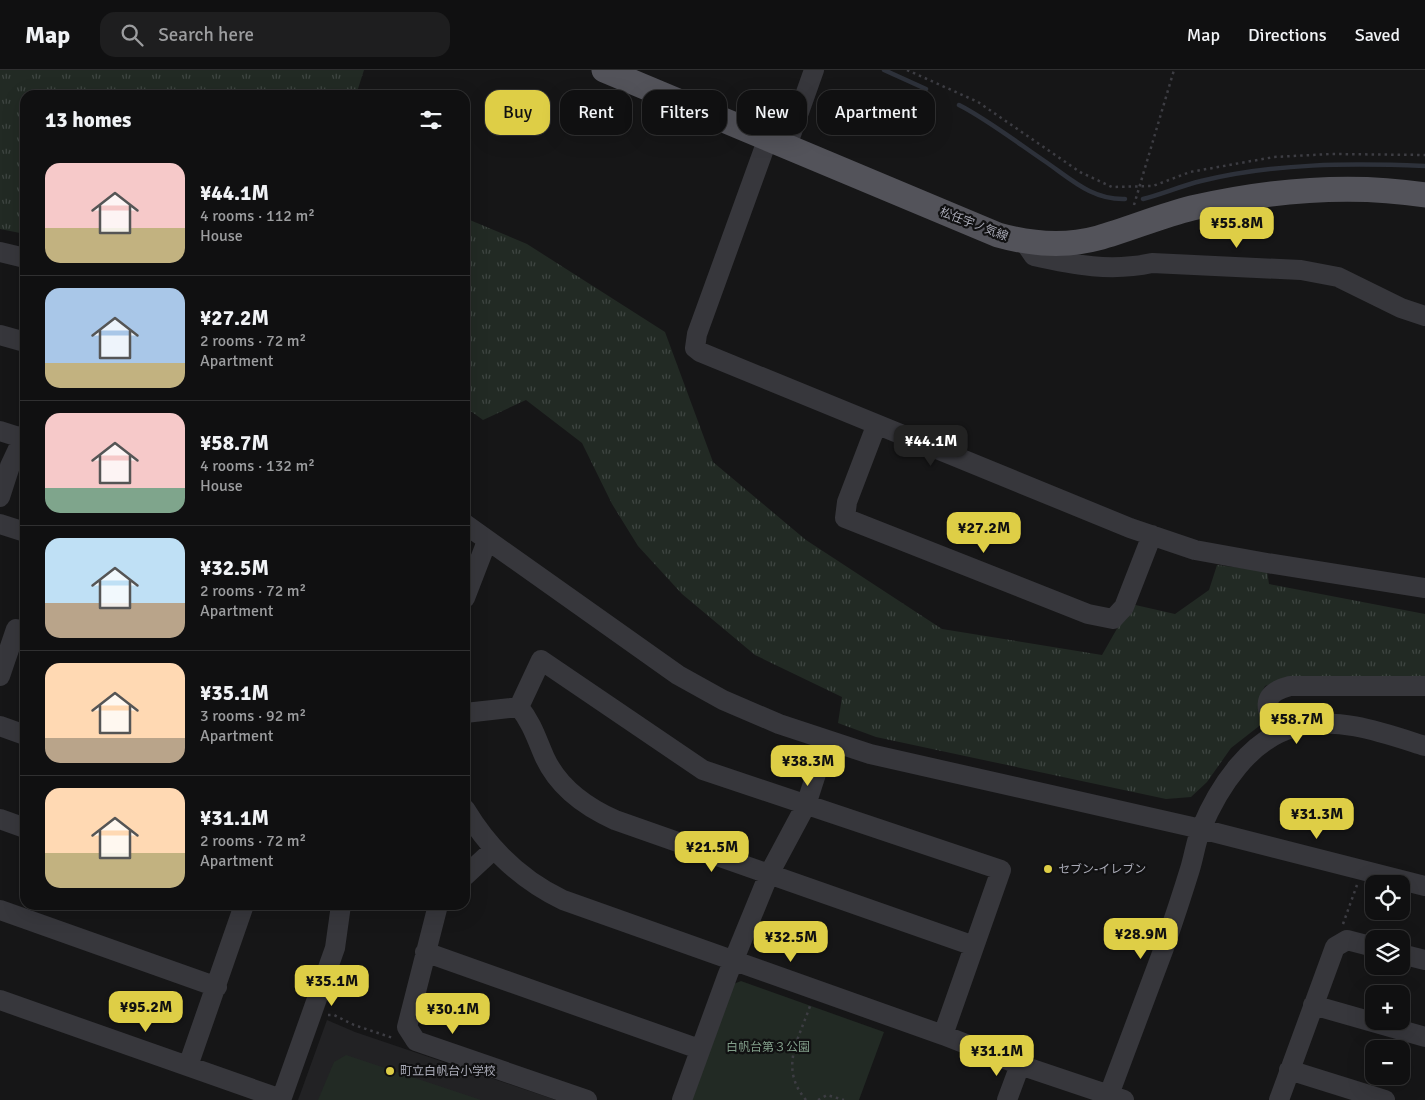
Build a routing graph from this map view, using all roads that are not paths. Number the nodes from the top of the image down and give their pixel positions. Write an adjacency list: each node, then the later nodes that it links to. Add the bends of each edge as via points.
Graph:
1 (604, 70): 3 (main road, 松任宇ノ気線)
2 (814, 70): 3 (street)
3 (778, 142): 5 (main road, 松任宇ノ気線, via 998,235); 11 (street, via 706,306 695,348)
4 (1425, 195): 5 (main road, 松任宇ノ気線, via 1322,190 1241,198 1191,208 1097,238 1065,243)
5 (1026, 242): 8 (street, via 1034,256 1102,268 1152,263 1301,270 1338,277 1401,308)
6 (0, 252): 7 (street)
7 (20, 257)
8 (1425, 316)
9 (0, 336): 10 (street)
10 (20, 341)
11 (876, 426): 19 (street); 19 (street, via 847,502 845,518 854,522 1088,614 1113,619 1124,607)
12 (0, 431): 13 (street)
13 (20, 436)
14 (20, 445): 15 (street)
15 (0, 496)
16 (0, 524): 18 (street)
17 (470, 528): 20 (street)
18 (20, 530)
19 (1152, 536): 22 (street, via 1195,550 1267,564)
20 (487, 541): 21 (street); 31 (street, via 678,675 723,700)
21 (470, 585)
22 (1425, 588)
23 (14, 629): 24 (street)
24 (0, 676)
25 (1425, 686): 30 (street, via 1290,686 1278,689 1270,695 1267,704)
26 (519, 707): 27 (street); 33 (street, via 541,660 703,770); 40 (street, via 529,719 546,760 567,790 593,810)
27 (470, 712)
28 (0, 726): 29 (street)
29 (20, 733)
30 (1279, 733): 32 (street, via 1307,725 1340,724 1382,732); 37 (street, via 1244,758)
31 (827, 740): 33 (street); 37 (street, via 870,754)
32 (1425, 746)
33 (806, 804): 40 (street); 47 (street, via 1001,870)
34 (470, 816): 38 (street)
35 (0, 819): 36 (street)
36 (20, 826)
37 (1201, 829): 41 (street); 61 (street)
38 (493, 850): 39 (street); 51 (street, via 527,880 555,896)
39 (470, 871)
40 (769, 874): 47 (street); 51 (street)
41 (1425, 886)
42 (0, 910): 52 (street)
43 (241, 910): 52 (street)
44 (340, 910): 62 (street, via 335,948)
45 (437, 910): 48 (street)
46 (1365, 945): 54 (street, via 1347,940 1334,947)
47 (974, 946): 55 (street)
48 (425, 952): 57 (street); 63 (street, via 407,1027 416,1040)
49 (1410, 956): 50 (street)
50 (1425, 960)
51 (733, 961): 55 (street); 57 (street)
52 (217, 987): 58 (street)
53 (0, 1000): 58 (street)
54 (1314, 1005): 56 (street); 60 (street)
55 (943, 1035): 59 (street)
56 (1425, 1037)
57 (699, 1049): 64 (street)
58 (188, 1066): 62 (street)
59 (1020, 1066): 61 (street); 65 (street)
60 (1289, 1070): 66 (street); 67 (street)
61 (1113, 1098)
62 (281, 1099)
63 (587, 1100)
64 (682, 1100)
65 (1008, 1100)
66 (1279, 1100)
67 (1385, 1100)

